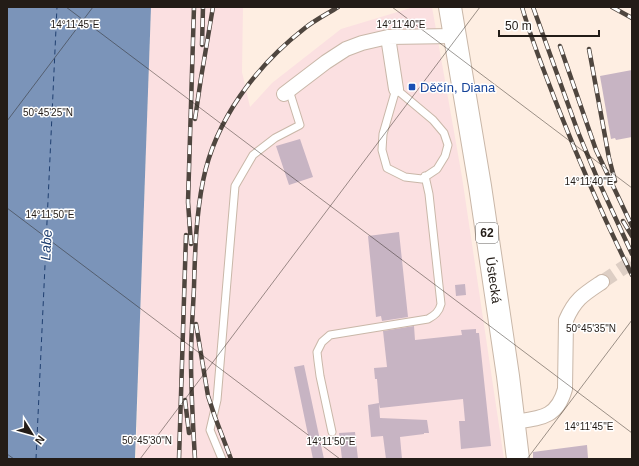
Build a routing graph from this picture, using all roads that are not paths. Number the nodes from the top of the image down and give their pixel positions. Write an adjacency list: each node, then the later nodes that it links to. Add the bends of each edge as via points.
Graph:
1 (450, 7): 2 (main road, Ústecká / 62)
2 (454, 36): 3 (street); 8 (main road, Ústecká / 62, via 480,186)
3 (388, 37): 4 (street); 5 (street, via 346,50)
4 (396, 89): 6 (lane, via 433,120 444,133 448,145 437,169); 6 (lane, via 383,134 382,150 387,168 405,177 422,179)
5 (287, 92): 10 (lane, via 300,125 275,138 253,155 234,186 217,400 210,430)
6 (425, 176): 9 (lane, via 441,304 439,310 428,319 330,334 322,342 317,352)
7 (602, 282): 8 (street, via 582,295 570,310 566,320 565,389 557,407 540,418)
8 (514, 422): 11 (main road, Ústecká / 62)
9 (332, 432)
10 (222, 459)
11 (518, 459)

